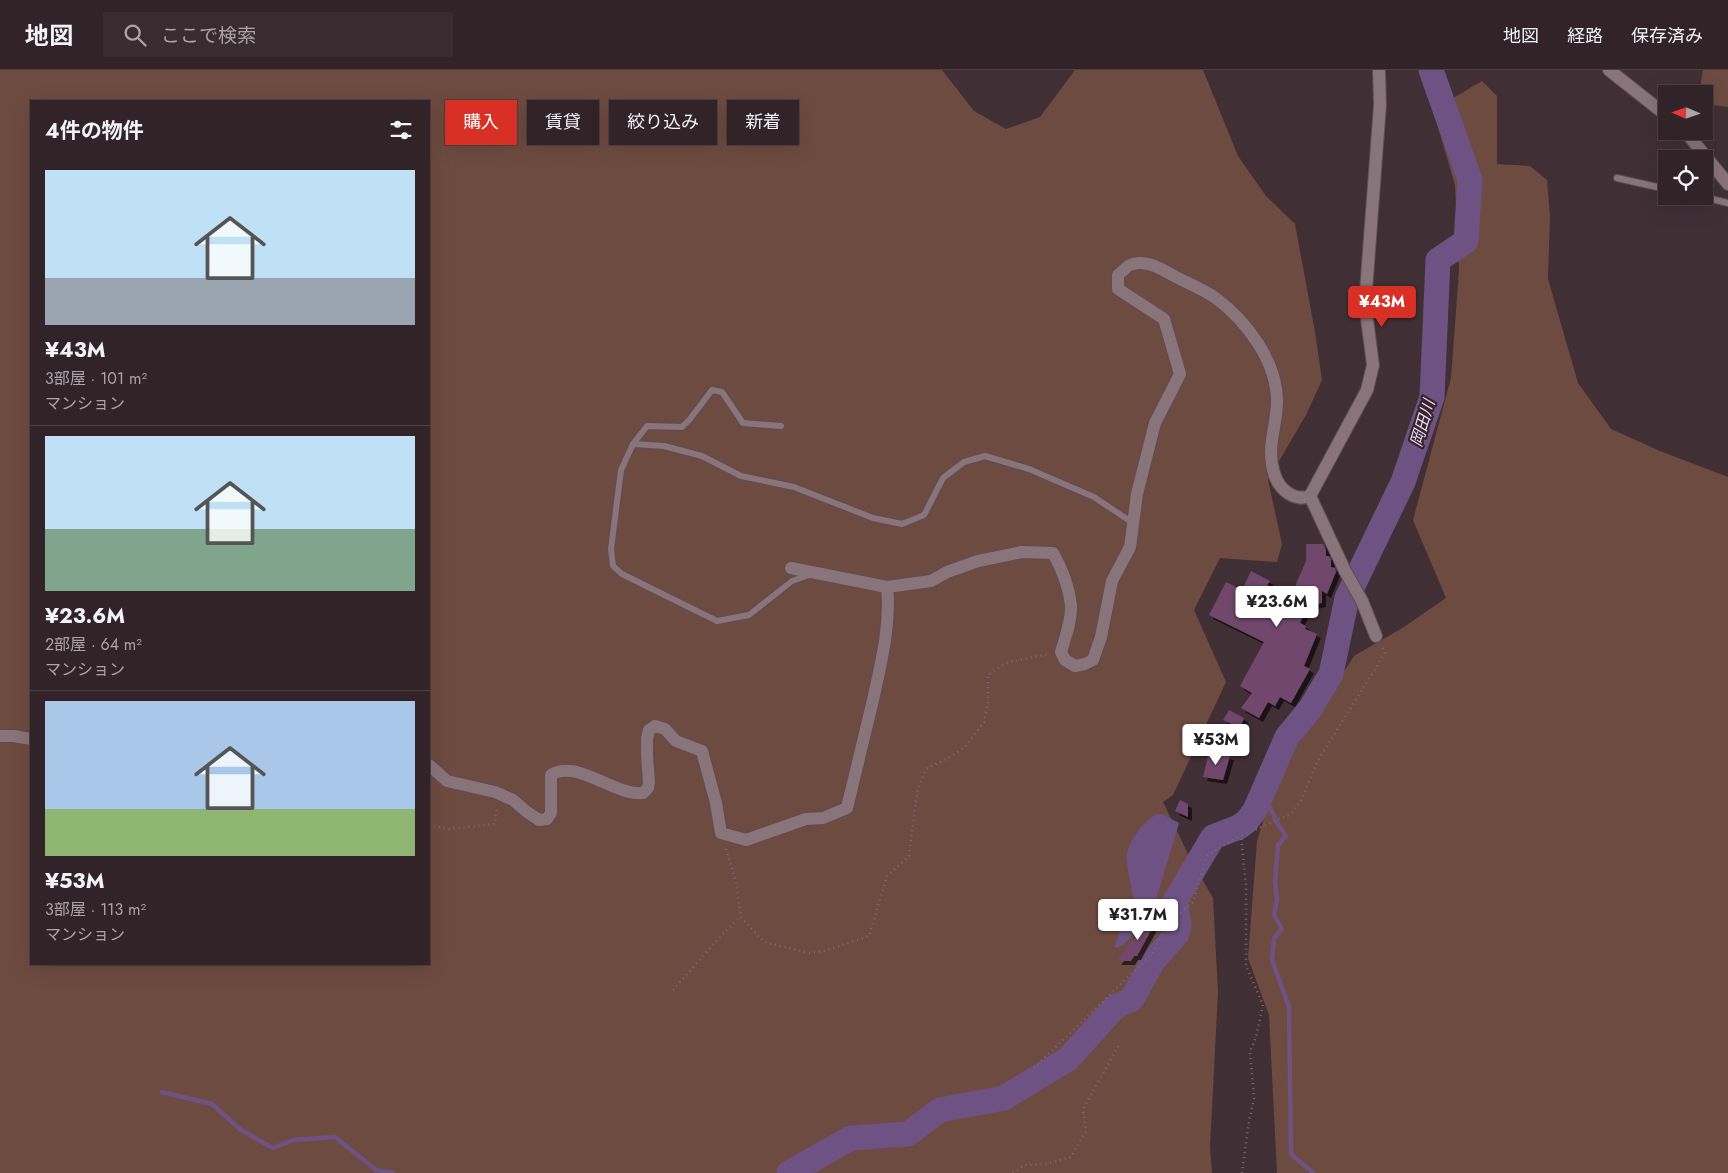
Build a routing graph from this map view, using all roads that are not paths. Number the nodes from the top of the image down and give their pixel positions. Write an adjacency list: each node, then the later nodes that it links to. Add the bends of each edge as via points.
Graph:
1 (1378, 70): 12 (street, via 1380,105 1365,304 1373,365 1368,390)
2 (1609, 70): 3 (street)
3 (1658, 109)
4 (1692, 140): 6 (street)
5 (1617, 178): 7 (lane)
6 (1728, 184)
7 (1658, 187)
8 (1713, 199): 9 (lane)
9 (1728, 202)
10 (781, 426): 11 (lane, via 743,423 722,392 712,390 682,427 647,426)
11 (634, 444): 13 (lane, via 664,446 702,456 741,476 794,487 873,518 902,524 924,516 943,478 964,462 985,456 1029,469 1094,497); 15 (lane, via 621,470 611,549 613,566 622,574 717,621 748,615 792,582)
12 (1310, 496): 13 (street, via 1292,496 1281,487 1276,477 1270,454 1277,400 1272,371 1256,338 1215,298 1156,267 1145,263 1130,265 1118,275 1118,289 1164,319 1180,374 1155,423); 17 (street)
13 (1133, 523): 16 (street, via 1130,547 1112,581 1101,637 1093,660 1084,664 1075,666 1065,660 1062,652 1071,606 1062,569 1053,553 1022,552 978,561 931,581)
14 (792, 568): 15 (street)
15 (816, 573): 16 (street)
16 (888, 587): 20 (street, via 884,645 847,808 823,818 806,819 746,840 721,833 702,751 655,726 649,730 647,738 648,788 643,792 630,793 588,776 565,770 556,772 551,775 551,814 547,819 539,820 513,800 499,794 447,781)
17 (1376, 636)
18 (0, 736): 19 (street)
19 (30, 738)
20 (430, 767)

